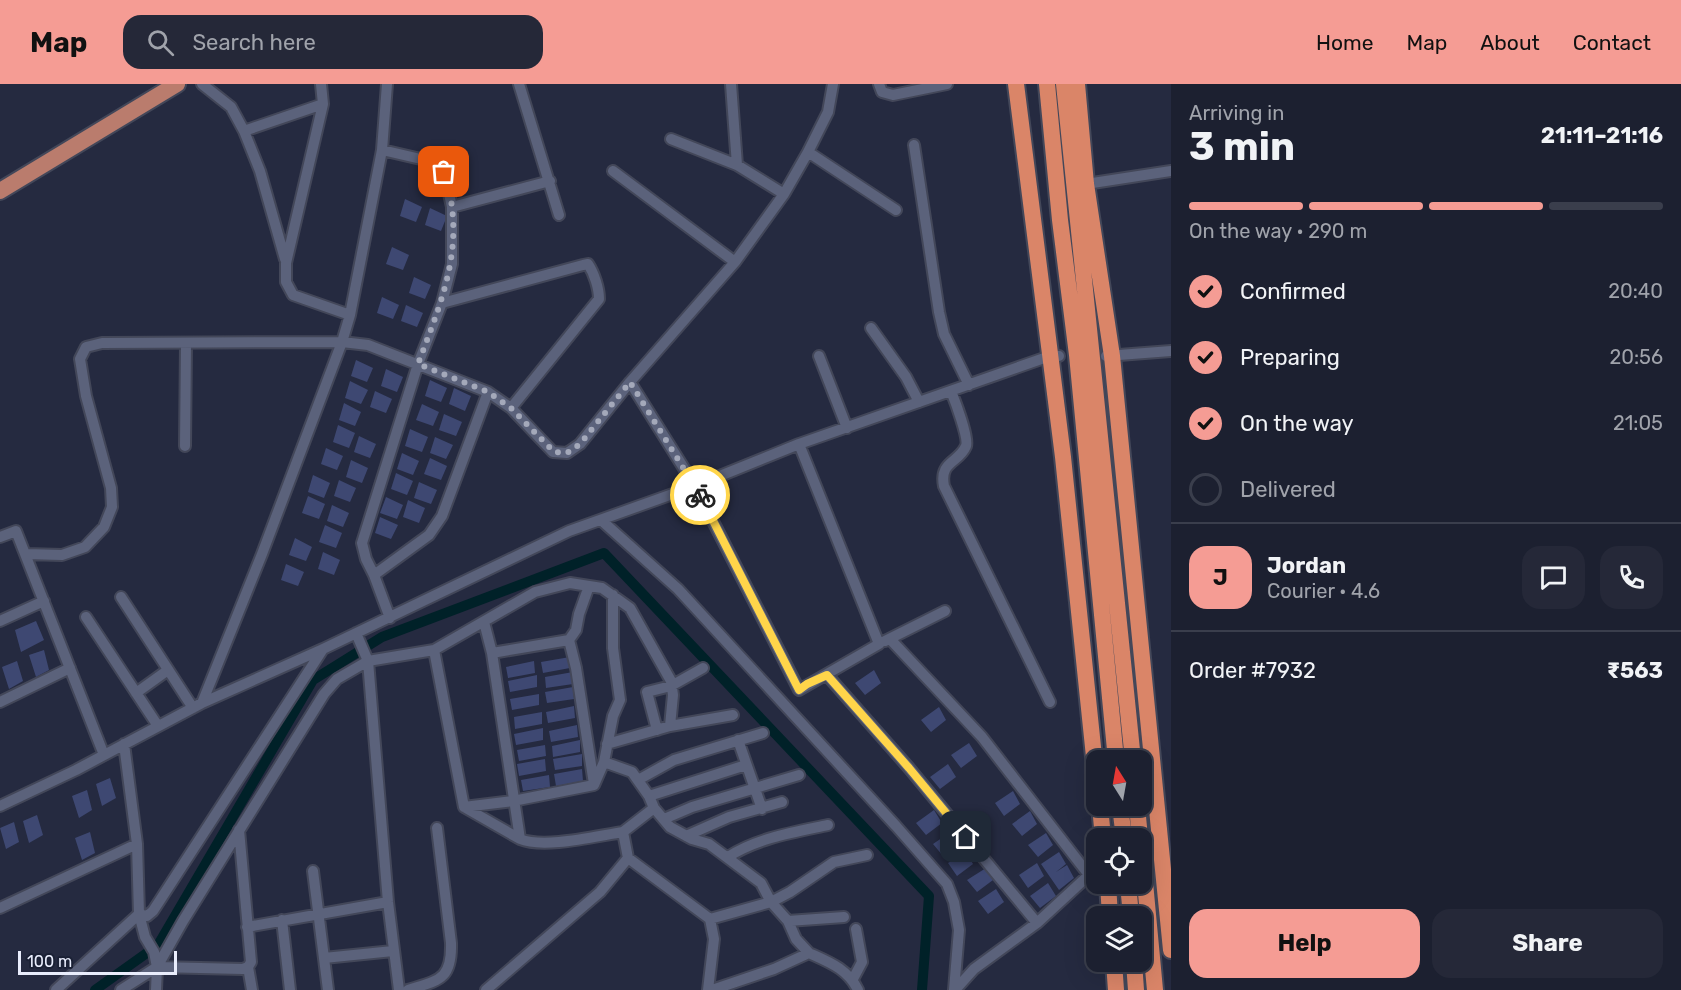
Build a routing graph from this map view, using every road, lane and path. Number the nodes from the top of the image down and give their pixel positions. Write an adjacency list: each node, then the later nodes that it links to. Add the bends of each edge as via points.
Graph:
1 (177, 84): 25 (main road)
2 (202, 84): 15 (street, via 231,107)
3 (321, 84): 14 (street)
4 (387, 84): 18 (street)
5 (519, 84): 23 (street)
6 (731, 84): 20 (street)
7 (833, 84): 19 (street, via 828,112)
8 (879, 84): 9 (street, via 882,92 893,95)
9 (947, 84)
10 (1016, 84): 39 (highway)
11 (1047, 84): 93 (highway)
12 (1064, 84): 94 (highway)
13 (1077, 84): 24 (highway)
14 (323, 104): 15 (street); 31 (street)
15 (244, 131): 31 (street, via 260,171)
16 (671, 139): 20 (street)
17 (914, 146): 43 (street, via 944,334)
18 (382, 150): 27 (street, via 438,163); 33 (street)
19 (808, 152): 26 (street); 28 (street)
20 (737, 165): 26 (street)
21 (613, 171): 30 (street)
22 (1171, 171): 24 (street)
23 (550, 181): 27 (street); 29 (street)
24 (1086, 184): 40 (highway)
25 (0, 191)
26 (784, 194): 30 (street)
27 (452, 207): 32 (street, via 452,264)
28 (896, 210)
29 (559, 215)
30 (735, 262): 42 (street)
31 (286, 263): 33 (street, via 286,282 293,295)
32 (442, 303): 41 (street); 47 (street, via 583,265 588,264 592,270 599,299)
33 (350, 315): 35 (street)
34 (871, 328): 46 (street)
35 (342, 342): 36 (street); 41 (street, via 368,345); 82 (street, via 262,554)
36 (186, 343): 50 (street); 54 (street, via 102,343 86,347 80,359 86,396 111,488 112,507 104,527 85,547 62,555)
37 (1171, 351): 40 (street)
38 (819, 356): 48 (street)
39 (1055, 356): 43 (street); 92 (highway)
40 (1108, 356): 136 (highway)
41 (418, 364): 45 (street); 55 (street, via 362,543)
42 (630, 382): 47 (street, via 580,444 567,453 554,452); 51 (street)
43 (969, 385): 44 (street)
44 (951, 391): 46 (street); 81 (street, via 967,441 943,472 944,486)
45 (488, 392): 47 (street); 55 (street, via 442,516 429,535)
46 (919, 402): 48 (street)
47 (511, 408)
48 (847, 428): 49 (street)
49 (799, 444): 51 (street); 68 (street)
50 (185, 446)
51 (695, 486): 52 (street); 78 (street)
52 (601, 520): 62 (street, via 569,531); 83 (street, via 678,589)
53 (0, 537): 54 (street, via 16,531)
54 (26, 554): 59 (street)
55 (374, 575): 62 (street)
56 (590, 586): 57 (street); 64 (street, via 570,583 535,592); 67 (street)
57 (613, 595): 77 (street, via 630,608); 91 (street, via 613,648 620,700)
58 (121, 597): 75 (street)
59 (44, 601): 63 (street); 73 (street)
60 (945, 611): 66 (street)
61 (87, 617): 79 (street)
62 (390, 618): 65 (street)
63 (0, 621)
64 (484, 622): 70 (street); 71 (street)
65 (357, 635): 69 (street); 72 (street)
66 (890, 639): 68 (street); 120 (street, via 982,737)
67 (569, 640): 71 (street); 100 (street)
68 (879, 644): 76 (street)
69 (323, 649): 82 (street); 127 (street, via 153,911 147,916)
70 (434, 650): 72 (street); 106 (street)
71 (492, 654): 103 (street)
72 (367, 658): 112 (street, via 337,679 324,694); 124 (street)
73 (70, 668): 80 (street); 95 (street)
74 (703, 668): 77 (street)
75 (168, 670): 79 (street); 82 (street)
76 (827, 675): 78 (street); 133 (street)
77 (671, 686): 86 (street); 87 (street, via 647,692)
78 (799, 690): 83 (street)
79 (136, 693): 85 (street)
80 (0, 702)
81 (1050, 702)
82 (197, 706): 85 (street)
83 (789, 710): 156 (street, via 947,884 958,930)
84 (733, 715): 86 (street)
85 (158, 726): 90 (street)
86 (670, 726): 87 (street)
87 (657, 730): 91 (street)
88 (763, 734): 89 (street)
89 (738, 740): 97 (street); 99 (street, via 674,760)
90 (124, 744): 95 (street); 116 (street)
91 (607, 744): 96 (street)
92 (1093, 750)
93 (1115, 750)
94 (1131, 750)
95 (104, 755): 105 (street)
96 (604, 762): 99 (street, via 632,772); 100 (street)
97 (746, 765): 101 (street); 102 (street)
98 (799, 775): 101 (street)
99 (638, 780): 102 (street)
100 (594, 784): 103 (street)
101 (754, 789): 108 (street); 109 (street)
102 (649, 796): 107 (street)
103 (513, 801): 106 (street); 115 (street)
104 (783, 802): 108 (street)
105 (0, 806)
106 (464, 807): 115 (street)
107 (654, 808): 109 (street); 113 (street)
108 (762, 809): 114 (street, via 729,817)
109 (663, 819): 114 (street)
110 (828, 825): 118 (street, via 783,834 741,848)
111 (436, 828): 152 (street, via 451,961 438,981)
112 (239, 831): 134 (street); 140 (street)
113 (623, 832): 115 (street, via 545,843); 119 (street)
114 (686, 836): 118 (street, via 709,844)
115 (520, 839)
116 (137, 844): 126 (street); 127 (street)
117 (867, 855): 125 (street, via 834,862)
118 (728, 857): 125 (street, via 761,883)
119 (628, 858): 130 (street); 153 (street, via 600,892)
120 (1086, 866)
121 (313, 871): 128 (street)
122 (1086, 881): 133 (street)
123 (1146, 894): 159 (highway)
124 (388, 902): 128 (street); 137 (street)
125 (771, 902): 130 (street); 132 (street)
126 (0, 908)
127 (139, 914): 140 (street); 145 (street)
128 (319, 914): 131 (street); 139 (street)
129 (844, 917): 132 (street)
130 (710, 919): 154 (street, via 714,939)
131 (282, 920): 134 (street); 149 (street)
132 (788, 921): 138 (street, via 796,939)
133 (1037, 923): 156 (street, via 974,969)
134 (247, 927): 141 (street, via 251,962)
135 (856, 929): 144 (street, via 862,962)
136 (1171, 950)
137 (393, 951): 139 (street); 151 (street)
138 (810, 953): 144 (street, via 838,966); 154 (street)
139 (324, 958): 150 (street)
140 (157, 967): 141 (street); 146 (street); 147 (street)
141 (248, 967): 148 (street)
142 (1115, 972): 157 (highway)
143 (1135, 972): 158 (highway)
144 (853, 979): 155 (street)
145 (56, 990)
146 (121, 990)
147 (156, 990)
148 (252, 990)
149 (290, 990)
150 (328, 990)
151 (399, 990)
152 (408, 990)
153 (486, 990)
154 (710, 990)
155 (858, 990)
156 (954, 990)
157 (1116, 990)
158 (1136, 990)
159 (1155, 990)

